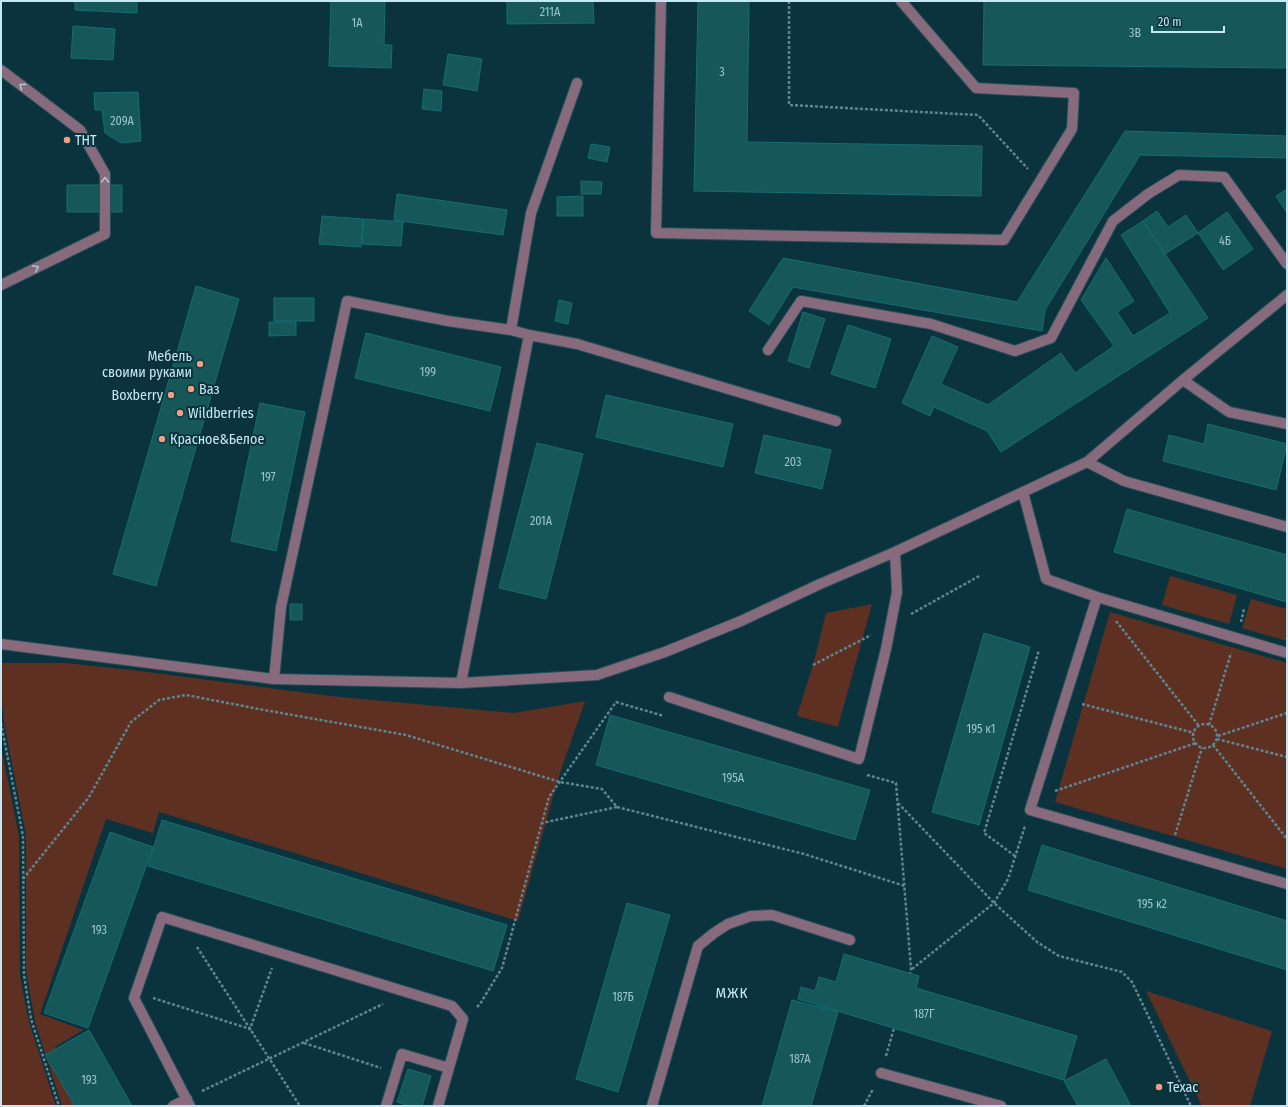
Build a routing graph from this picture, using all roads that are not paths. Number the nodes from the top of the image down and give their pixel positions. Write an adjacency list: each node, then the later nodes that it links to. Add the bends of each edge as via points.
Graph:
1 (661, 1): 2 (lane, via 656,233 1004,240 1072,129 1074,94 976,88)
2 (901, 1)
3 (1, 70): 6 (lane, one-way to 3, via 105,234 105,174 80,130)
4 (577, 83): 8 (lane, via 531,213)
5 (1287, 264): 10 (lane, via 1224,177 1179,175 1148,194 1113,221 1051,338 1015,351 931,324 801,302)
6 (1, 285)
7 (1287, 295): 11 (lane)
8 (511, 330): 9 (lane); 21 (lane, via 448,321 347,301 281,607)
9 (530, 335): 12 (lane, via 576,344); 22 (lane)
10 (768, 350)
11 (1183, 380): 13 (lane, via 1229,412); 14 (lane)
12 (836, 421)
13 (1287, 424)
14 (1087, 462): 15 (lane); 16 (lane, via 1124,482)
15 (1023, 492): 17 (lane); 18 (lane, via 1046,579)
16 (1287, 527)
17 (895, 552): 22 (lane, via 741,621 665,652 597,675); 23 (lane, via 897,592 859,759)
18 (1097, 597): 20 (lane); 24 (lane, via 1030,810)
19 (1, 644): 21 (lane)
20 (1287, 653)
21 (274, 679): 22 (lane)
22 (461, 683)
23 (669, 697)
24 (1287, 884)
25 (850, 940): 32 (lane, via 772,915 751,916 728,924 698,946)
26 (449, 1068): 28 (lane, via 463,1020 452,1006 162,917 134,998); 30 (lane, via 402,1054); 31 (lane)
27 (881, 1073): 33 (lane)
28 (188, 1102): 29 (lane)
29 (173, 1106)
30 (386, 1106)
31 (438, 1106)
32 (652, 1106)
33 (1000, 1106)

